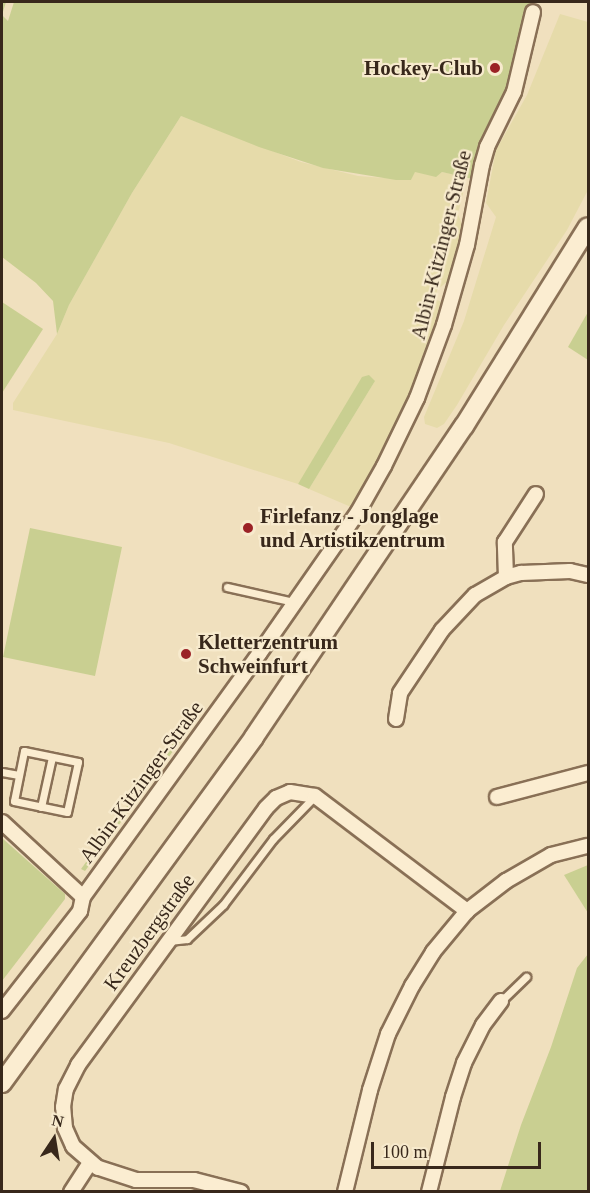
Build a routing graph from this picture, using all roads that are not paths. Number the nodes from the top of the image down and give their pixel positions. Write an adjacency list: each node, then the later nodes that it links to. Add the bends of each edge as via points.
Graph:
1 (533, 12): 7 (street, Albin-Kitzinger-Straße, via 514,92 487,147 451,306 417,398 372,489)
2 (588, 227): 24 (main road, via 464,426 254,737)
3 (536, 494): 5 (street, via 505,542)
4 (588, 575): 5 (street, via 545,570)
5 (506, 578): 8 (street, via 475,595 441,630 398,696)
6 (227, 587): 7 (lane)
7 (294, 602): 18 (street, Albin-Kitzinger-Straße)
8 (396, 719)
9 (52, 757): 12 (lane, via 24,751); 15 (lane); 15 (lane, via 78,762 67,812)
10 (2, 771): 12 (lane)
11 (588, 773): 14 (street)
12 (19, 775): 15 (lane, via 14,801)
13 (315, 796): 19 (street); 20 (lane, via 273,839 223,905 187,939); 20 (street, Kreuzbergstraße, via 290,792 270,802)
14 (497, 797)
15 (41, 807)
16 (2, 822): 18 (street)
17 (588, 846): 19 (street, via 551,855 524,869)
18 (83, 897): 23 (street, Albin-Kitzinger-Straße, via 80,911)
19 (468, 911): 29 (street, via 422,969 395,1018 375,1072)
20 (168, 941): 25 (street, Kreuzbergstraße, via 78,1065 66,1089 65,1128 73,1146)
21 (526, 977): 22 (lane)
22 (501, 1001): 30 (street, via 483,1025 464,1063)
23 (2, 1011)
24 (5, 1072)
25 (90, 1163): 26 (street, Kreuzbergstraße); 28 (street)
26 (150, 1186): 27 (street, Kreuzbergstraße, via 194,1180)
27 (232, 1190)
28 (71, 1191)
29 (345, 1191)
30 (429, 1191)

